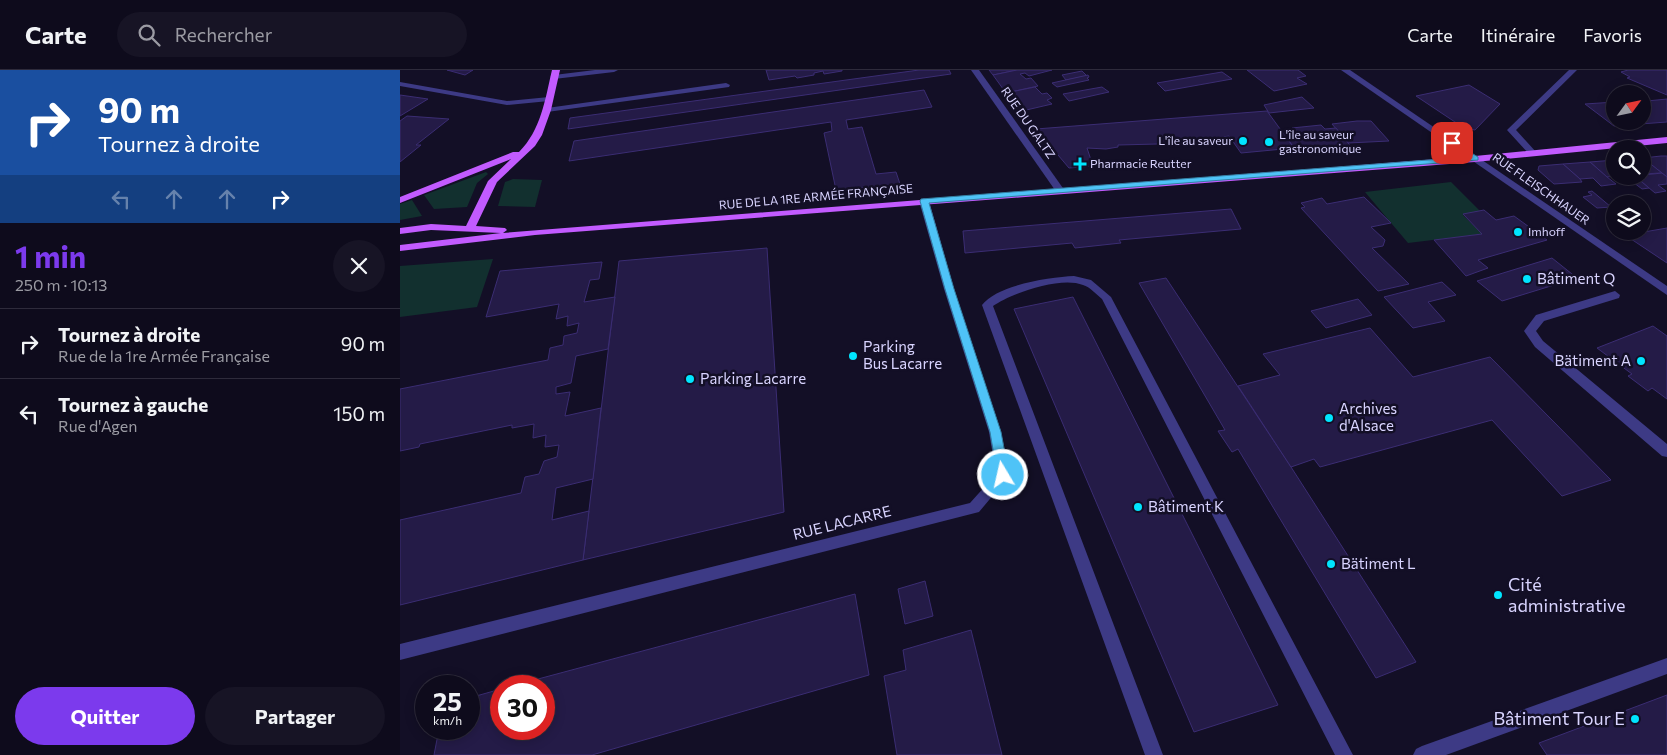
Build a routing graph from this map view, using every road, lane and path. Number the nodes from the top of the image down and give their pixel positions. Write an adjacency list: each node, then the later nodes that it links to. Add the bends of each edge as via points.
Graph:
1 (614, 70): 5 (street)
2 (975, 70): 14 (street, RUE DU GALTZ)
3 (1345, 70): 13 (street, RUE FLEISCHHAUER)
4 (1573, 70): 12 (street, via 1511,130)
5 (555, 74): 8 (main road)
6 (400, 84): 8 (street, via 507,103)
7 (726, 85): 9 (street)
8 (550, 98): 9 (main road)
9 (547, 110): 11 (main road, via 538,135)
10 (1667, 140): 12 (main road, RUE DE LA 1RE ARMÉE FRANÇAISE)
11 (523, 151): 15 (main road); 17 (main road, via 493,181)
12 (1532, 152): 13 (main road, RUE DE LA 1RE ARMÉE FRANÇAISE)
13 (1475, 159): 14 (main road, RUE DE LA 1RE ARMÉE FRANÇAISE); 21 (street, RUE FLEISCHHAUER)
14 (1060, 191): 16 (main road, RUE DE LA 1RE ARMÉE FRANÇAISE)
15 (400, 200)
16 (924, 201): 19 (main road, RUE DE LA 1RE ARMÉE FRANÇAISE); 24 (street, RUE LACARRE, via 996,432 1003,475 974,508)
17 (470, 228): 18 (main road, via 431,227); 19 (main road)
18 (400, 231)
19 (535, 232): 20 (main road)
20 (400, 248)
21 (1667, 291)
22 (1615, 295): 23 (street, via 1540,318 1530,331 1539,344)
23 (1667, 452)
24 (400, 652)
25 (1667, 666): 28 (street)
26 (1154, 755): 27 (street, via 987,305 1018,289 1074,280 1086,282 1106,297)
27 (1344, 755)
28 (1422, 755)

